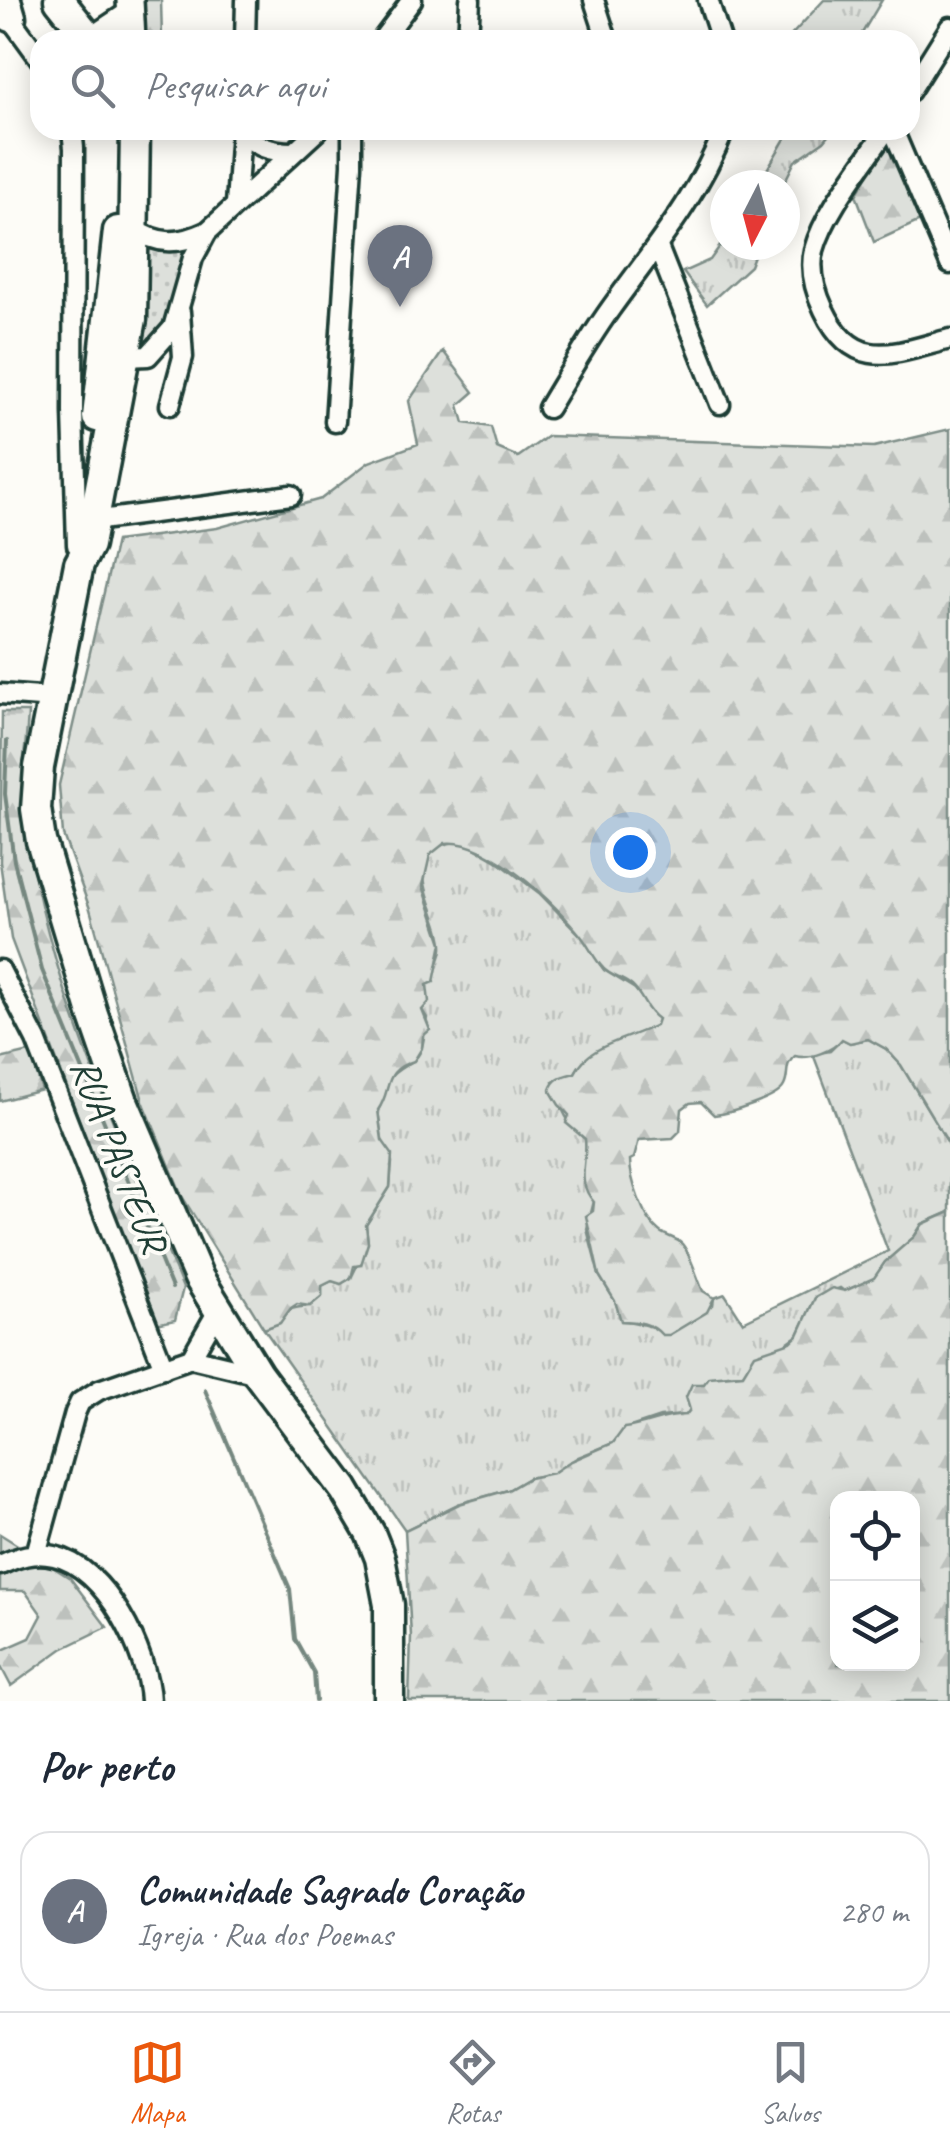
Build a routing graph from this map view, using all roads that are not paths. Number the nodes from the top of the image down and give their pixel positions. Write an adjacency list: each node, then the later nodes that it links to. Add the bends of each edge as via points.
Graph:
1 (59, 0): 10 (highway)
2 (78, 0): 11 (highway)
3 (246, 0): 12 (street)
4 (412, 0): 13 (street)
5 (470, 0): 14 (street)
6 (594, 0): 15 (street)
7 (708, 0): 16 (street)
8 (6, 8): 17 (street)
9 (950, 28): 18 (street)
10 (91, 30)
11 (95, 30)
12 (244, 30)
13 (390, 30)
14 (468, 30)
15 (604, 30)
16 (718, 30)
17 (30, 44)
18 (920, 75)
19 (73, 140): 45 (street)
20 (120, 140): 34 (highway)
21 (135, 140): 31 (highway)
22 (240, 140): 30 (street)
23 (249, 140): 29 (street)
24 (307, 140): 29 (street)
25 (352, 140): 42 (street)
26 (719, 140): 33 (street)
27 (882, 140): 37 (street, via 828,219 814,250 813,282 840,340 861,351 894,354)
28 (894, 140): 35 (street)
29 (293, 152): 30 (street)
30 (236, 204): 32 (street)
31 (134, 228): 32 (street, via 170,242); 38 (highway)
32 (206, 232): 36 (street)
33 (658, 247): 39 (street); 41 (street)
34 (116, 256): 38 (highway, via 118,341); 45 (highway)
35 (950, 264)
36 (180, 312): 38 (street, via 173,328); 40 (street, via 182,357)
37 (950, 340)
38 (137, 357): 44 (highway, via 120,389)
39 (720, 404)
40 (170, 405)
41 (548, 408)
42 (335, 422)
43 (291, 495): 44 (street)
44 (94, 521): 45 (highway, via 89,546)
45 (78, 554): 47 (highway)
46 (0, 694): 47 (street)
47 (52, 698): 49 (highway, via 39,767 40,841 123,1101 199,1278)
48 (0, 970): 51 (street, RUA PASTEUR, via 36,1040)
49 (219, 1309): 50 (street); 52 (highway)
50 (191, 1358): 51 (street); 52 (street)
51 (164, 1368): 53 (street, via 80,1402)
52 (258, 1374): 56 (highway, via 370,1533 389,1605)
53 (36, 1554): 54 (street); 55 (street, via 65,1559 115,1606 132,1632)
54 (0, 1565)
55 (150, 1701)
56 (389, 1701)

